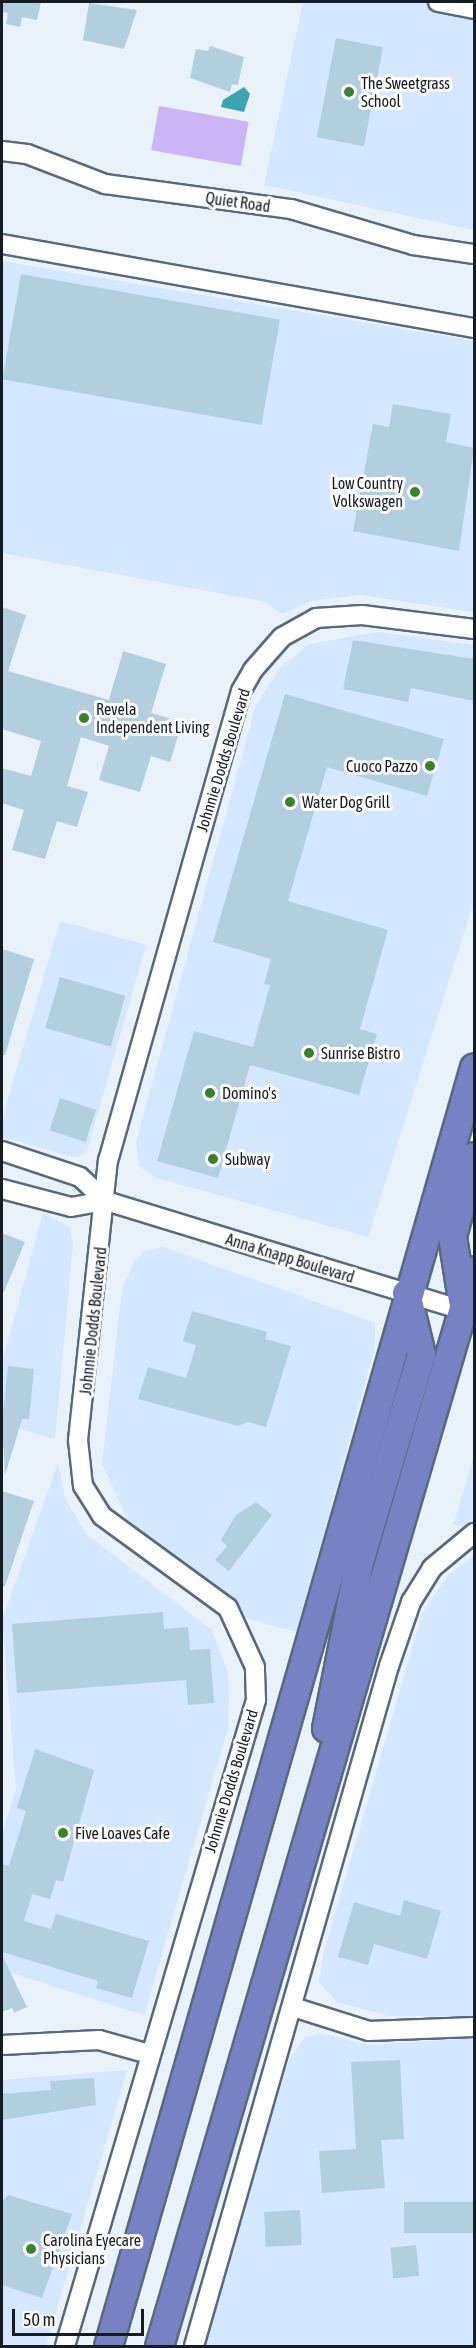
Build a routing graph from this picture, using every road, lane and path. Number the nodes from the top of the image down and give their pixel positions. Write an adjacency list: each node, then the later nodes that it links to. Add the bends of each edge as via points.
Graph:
1 (438, 2): 2 (street)
2 (474, 9)
3 (2, 152): 5 (street, Quiet Road, via 27,154 105,183 291,209 413,245)
4 (2, 244): 6 (street)
5 (474, 254)
6 (474, 328)
7 (474, 629): 12 (street, Johnnie Dodds Boulevard, via 362,615 316,618 282,637 241,691 108,1161)
8 (474, 1067): 14 (highway, Johnnie Dodds Boulevard)
9 (2, 1151): 12 (street, Anna Knapp Boulevard, via 80,1177)
10 (474, 1156): 15 (highway, via 452,1236)
11 (2, 1189): 12 (street, Anna Knapp Boulevard, via 71,1207)
12 (106, 1201): 14 (street, Anna Knapp Boulevard); 21 (street, Johnnie Dodds Boulevard, via 78,1440 83,1485 102,1516 228,1608 255,1666 256,1700)
13 (474, 1270): 15 (highway)
14 (406, 1293): 15 (street, Anna Knapp Boulevard); 17 (highway, via 422,1354 339,1642); 22 (highway, Johnnie Dodds Boulevard)
15 (469, 1311): 17 (highway)
16 (474, 1533): 18 (street, via 432,1568 411,1602)
17 (310, 1833): 26 (highway)
18 (293, 2007): 19 (street, via 369,2031); 27 (street)
19 (474, 2027)
20 (2, 2045): 21 (street, via 99,2040)
21 (149, 2054): 23 (street, Johnnie Dodds Boulevard)
22 (123, 2294): 24 (highway); 25 (highway, Johnnie Dodds Boulevard)
23 (65, 2346)
24 (104, 2346)
25 (108, 2346)
26 (159, 2346)
27 (194, 2346)

